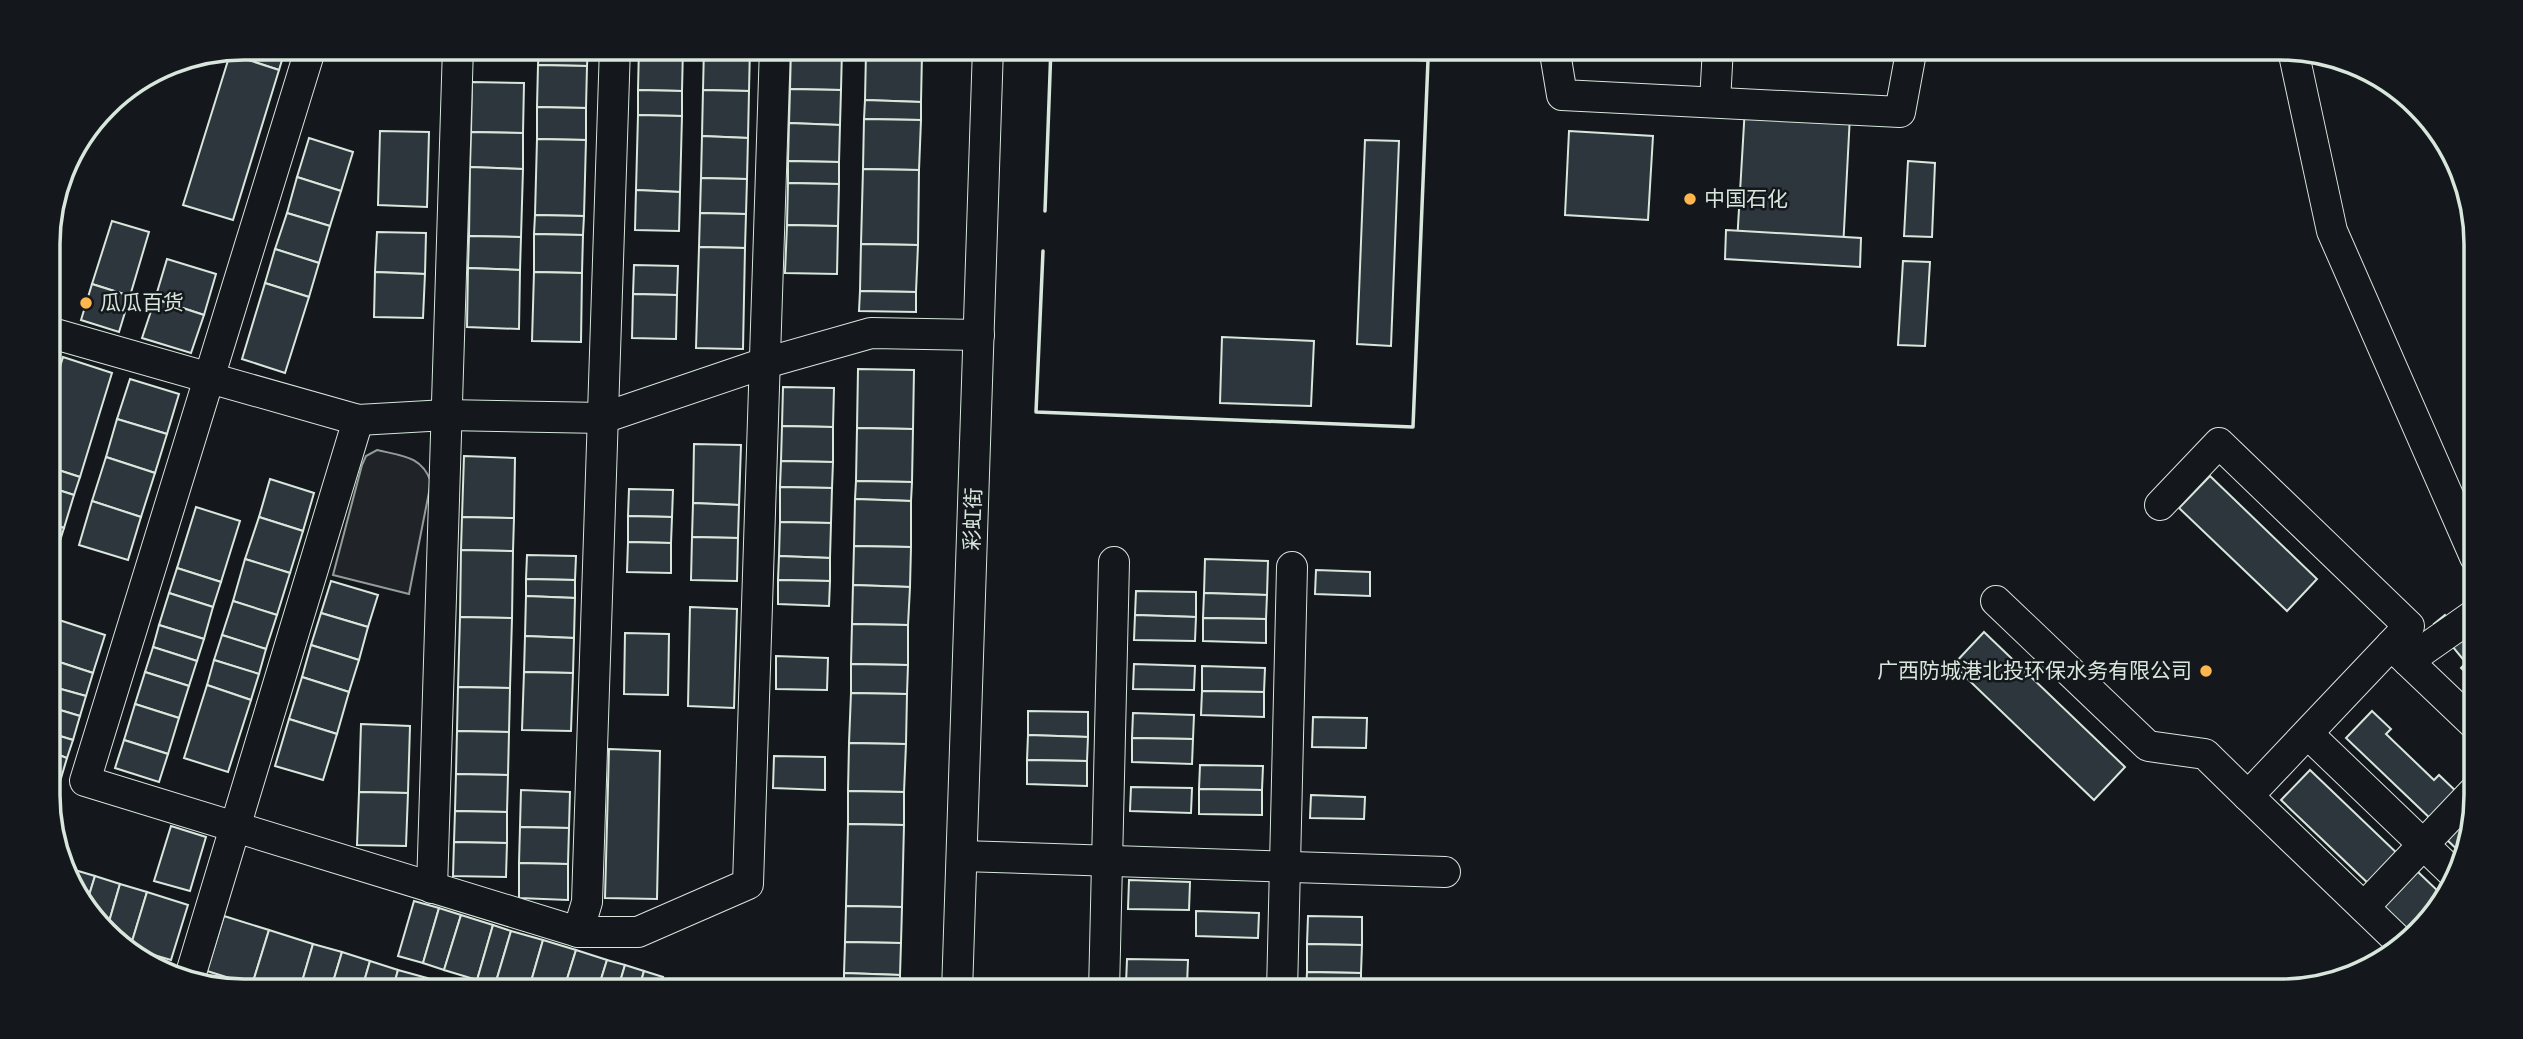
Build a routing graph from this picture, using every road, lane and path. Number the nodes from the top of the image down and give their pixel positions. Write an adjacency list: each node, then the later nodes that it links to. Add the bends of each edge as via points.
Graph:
1 (307, 60): 14 (street)
2 (458, 60): 15 (street)
3 (615, 60): 16 (street)
4 (775, 60): 13 (street)
5 (988, 60): 12 (street, 彩虹街)
6 (1556, 60): 10 (street, via 1562,95)
7 (1717, 60): 10 (street)
8 (1910, 60): 10 (street, via 1900,112)
9 (2295, 61): 19 (street, via 2332,231)
10 (1715, 103)
11 (60, 335): 14 (street)
12 (979, 335): 13 (street, via 871,333); 31 (street, 彩虹街)
13 (765, 363): 16 (street); 38 (street, via 748,884 638,932)
14 (209, 377): 17 (street); 29 (street, via 85,781)
15 (446, 415): 16 (street); 17 (street); 36 (street)
16 (603, 418): 38 (street, via 587,902)
17 (358, 419): 29 (street)
18 (2160, 505): 24 (street, via 2219,443 2410,626)
19 (2464, 532)
20 (1114, 562): 32 (street)
21 (1292, 567): 33 (street)
22 (1996, 601): 27 (street, via 2148,746 2204,754)
23 (2464, 620): 24 (street)
24 (2400, 653): 25 (street); 26 (street)
25 (2464, 714)
26 (2308, 734): 27 (street); 30 (street)
27 (2248, 796): 37 (street)
28 (2463, 802): 30 (street)
29 (235, 827): 36 (street); 40 (street)
30 (2423, 845): 34 (street); 37 (street)
31 (962, 856): 32 (street); 41 (street, 彩虹街)
32 (1107, 861): 33 (street); 42 (street)
33 (1285, 867): 35 (street); 43 (street)
34 (2448, 869)
35 (1445, 872)
36 (432, 888): 38 (street)
37 (2364, 907): 39 (street)
38 (578, 932)
39 (2396, 938)
40 (191, 972)
41 (957, 979)
42 (1104, 979)
43 (1282, 979)

